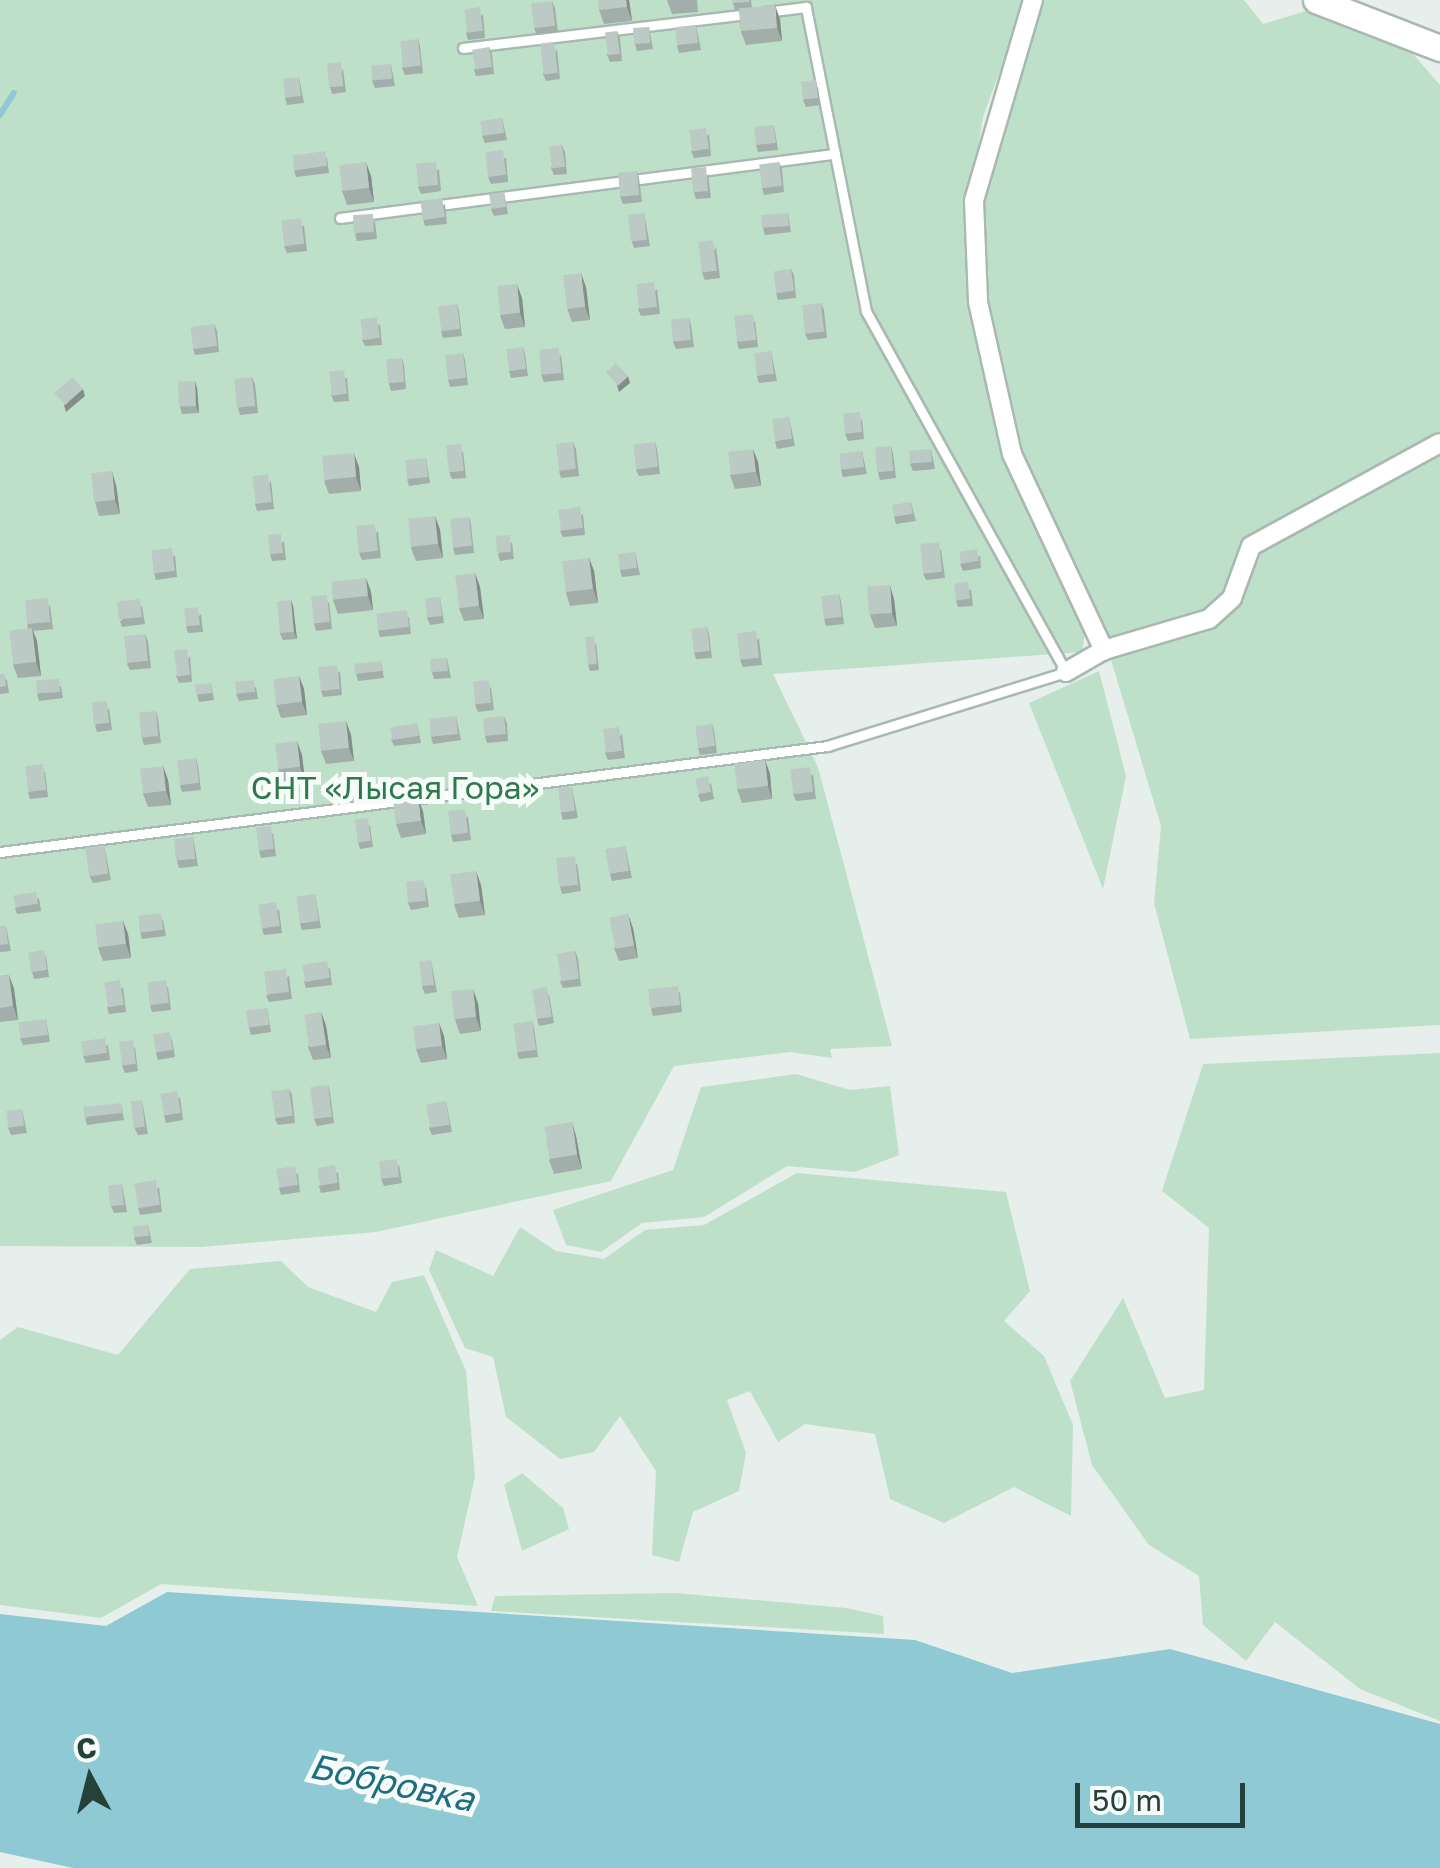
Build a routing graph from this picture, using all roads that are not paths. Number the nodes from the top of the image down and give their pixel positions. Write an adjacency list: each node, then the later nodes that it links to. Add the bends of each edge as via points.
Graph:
1 (1033, 0): 8 (street, via 974,201 978,302 1012,454)
2 (1316, 0): 4 (main road)
3 (463, 48): 5 (lane, via 806,7)
4 (1440, 48)
5 (835, 154): 6 (lane); 9 (lane, via 866,312)
6 (340, 218)
7 (1440, 443): 8 (street, via 1251,546 1232,598 1208,619)
8 (1104, 650): 9 (street)
9 (1066, 672): 10 (lane, via 827,746)
10 (0, 852)

